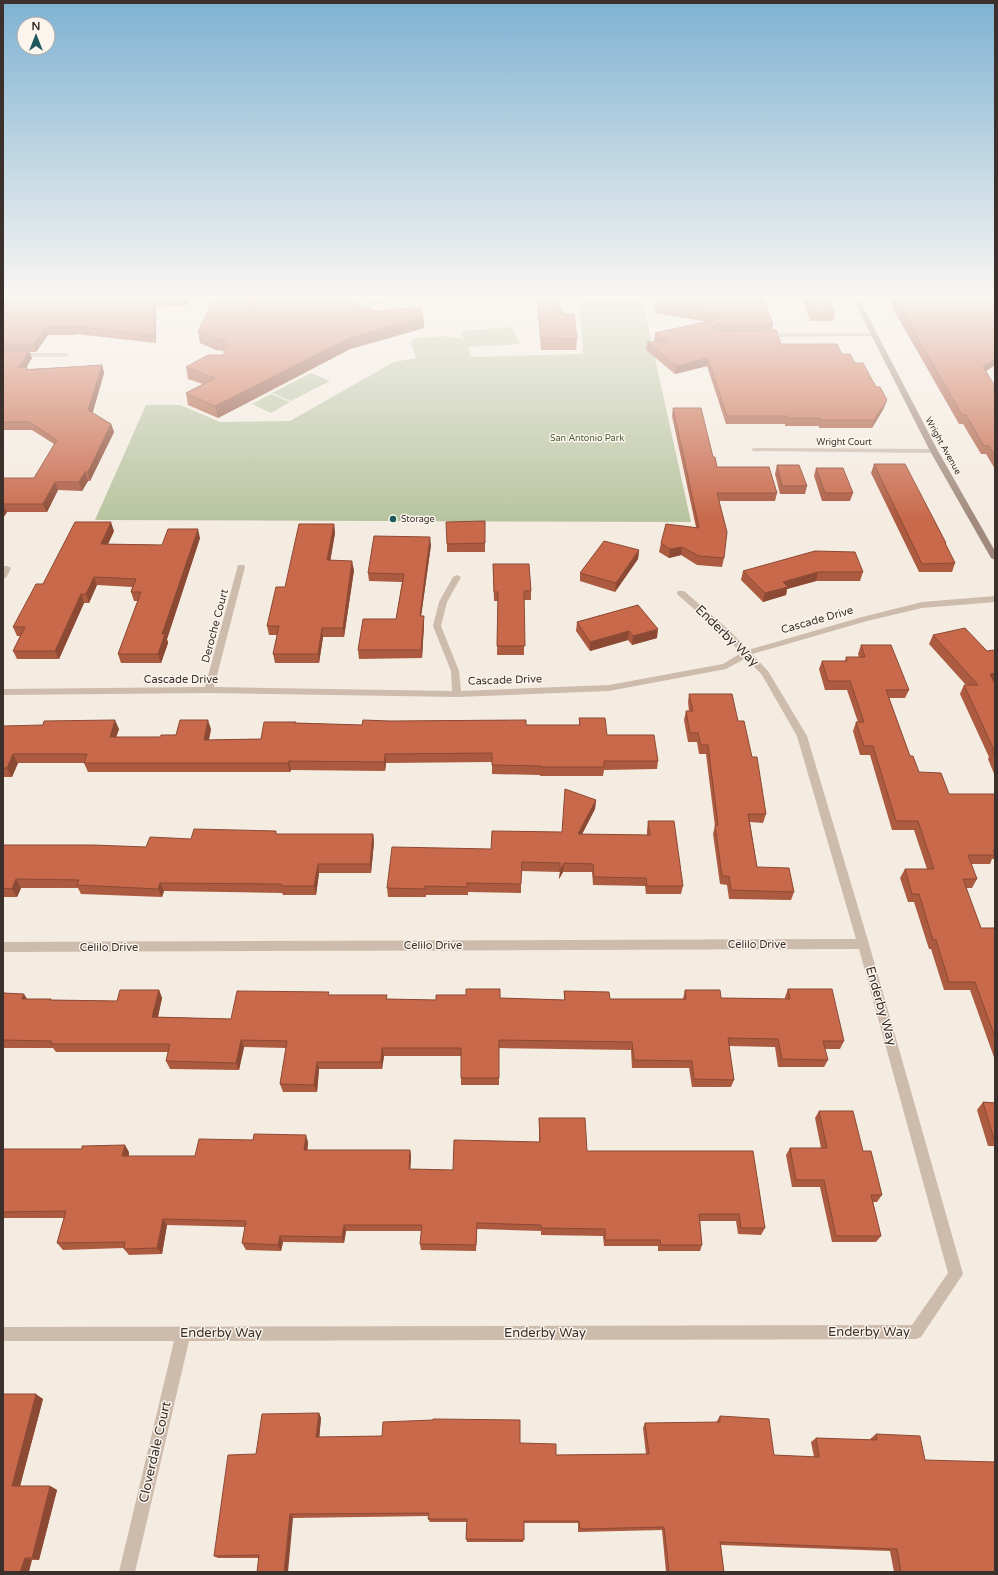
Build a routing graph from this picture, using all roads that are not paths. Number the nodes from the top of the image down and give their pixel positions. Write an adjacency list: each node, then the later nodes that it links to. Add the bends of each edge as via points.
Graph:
1 (893, 372): 3 (street, Wright Avenue)
2 (754, 450): 3 (street, Wright Court)
3 (934, 451): 4 (street, Wright Avenue)
4 (995, 558)
5 (7, 568): 7 (street)
6 (242, 568): 12 (street, Deroche Court)
7 (3, 576)
8 (457, 577): 14 (street, via 443,602 437,626 455,671)
9 (681, 593): 11 (street, Enderby Way)
10 (995, 599): 11 (street, Cascade Drive, via 922,605 864,619)
11 (747, 654): 14 (street, Cascade Drive, via 726,666 609,688); 15 (street, Enderby Way, via 765,672 802,736)
12 (209, 690): 13 (street, Cascade Drive); 14 (street, Cascade Drive)
13 (3, 692)
14 (457, 694)
15 (863, 944): 16 (street, Celilo Drive); 17 (street, Enderby Way, via 956,1274 916,1332)
16 (3, 947)
17 (183, 1333): 18 (street, Enderby Way); 19 (street, Cloverdale Court)
18 (3, 1334)
19 (127, 1572)

